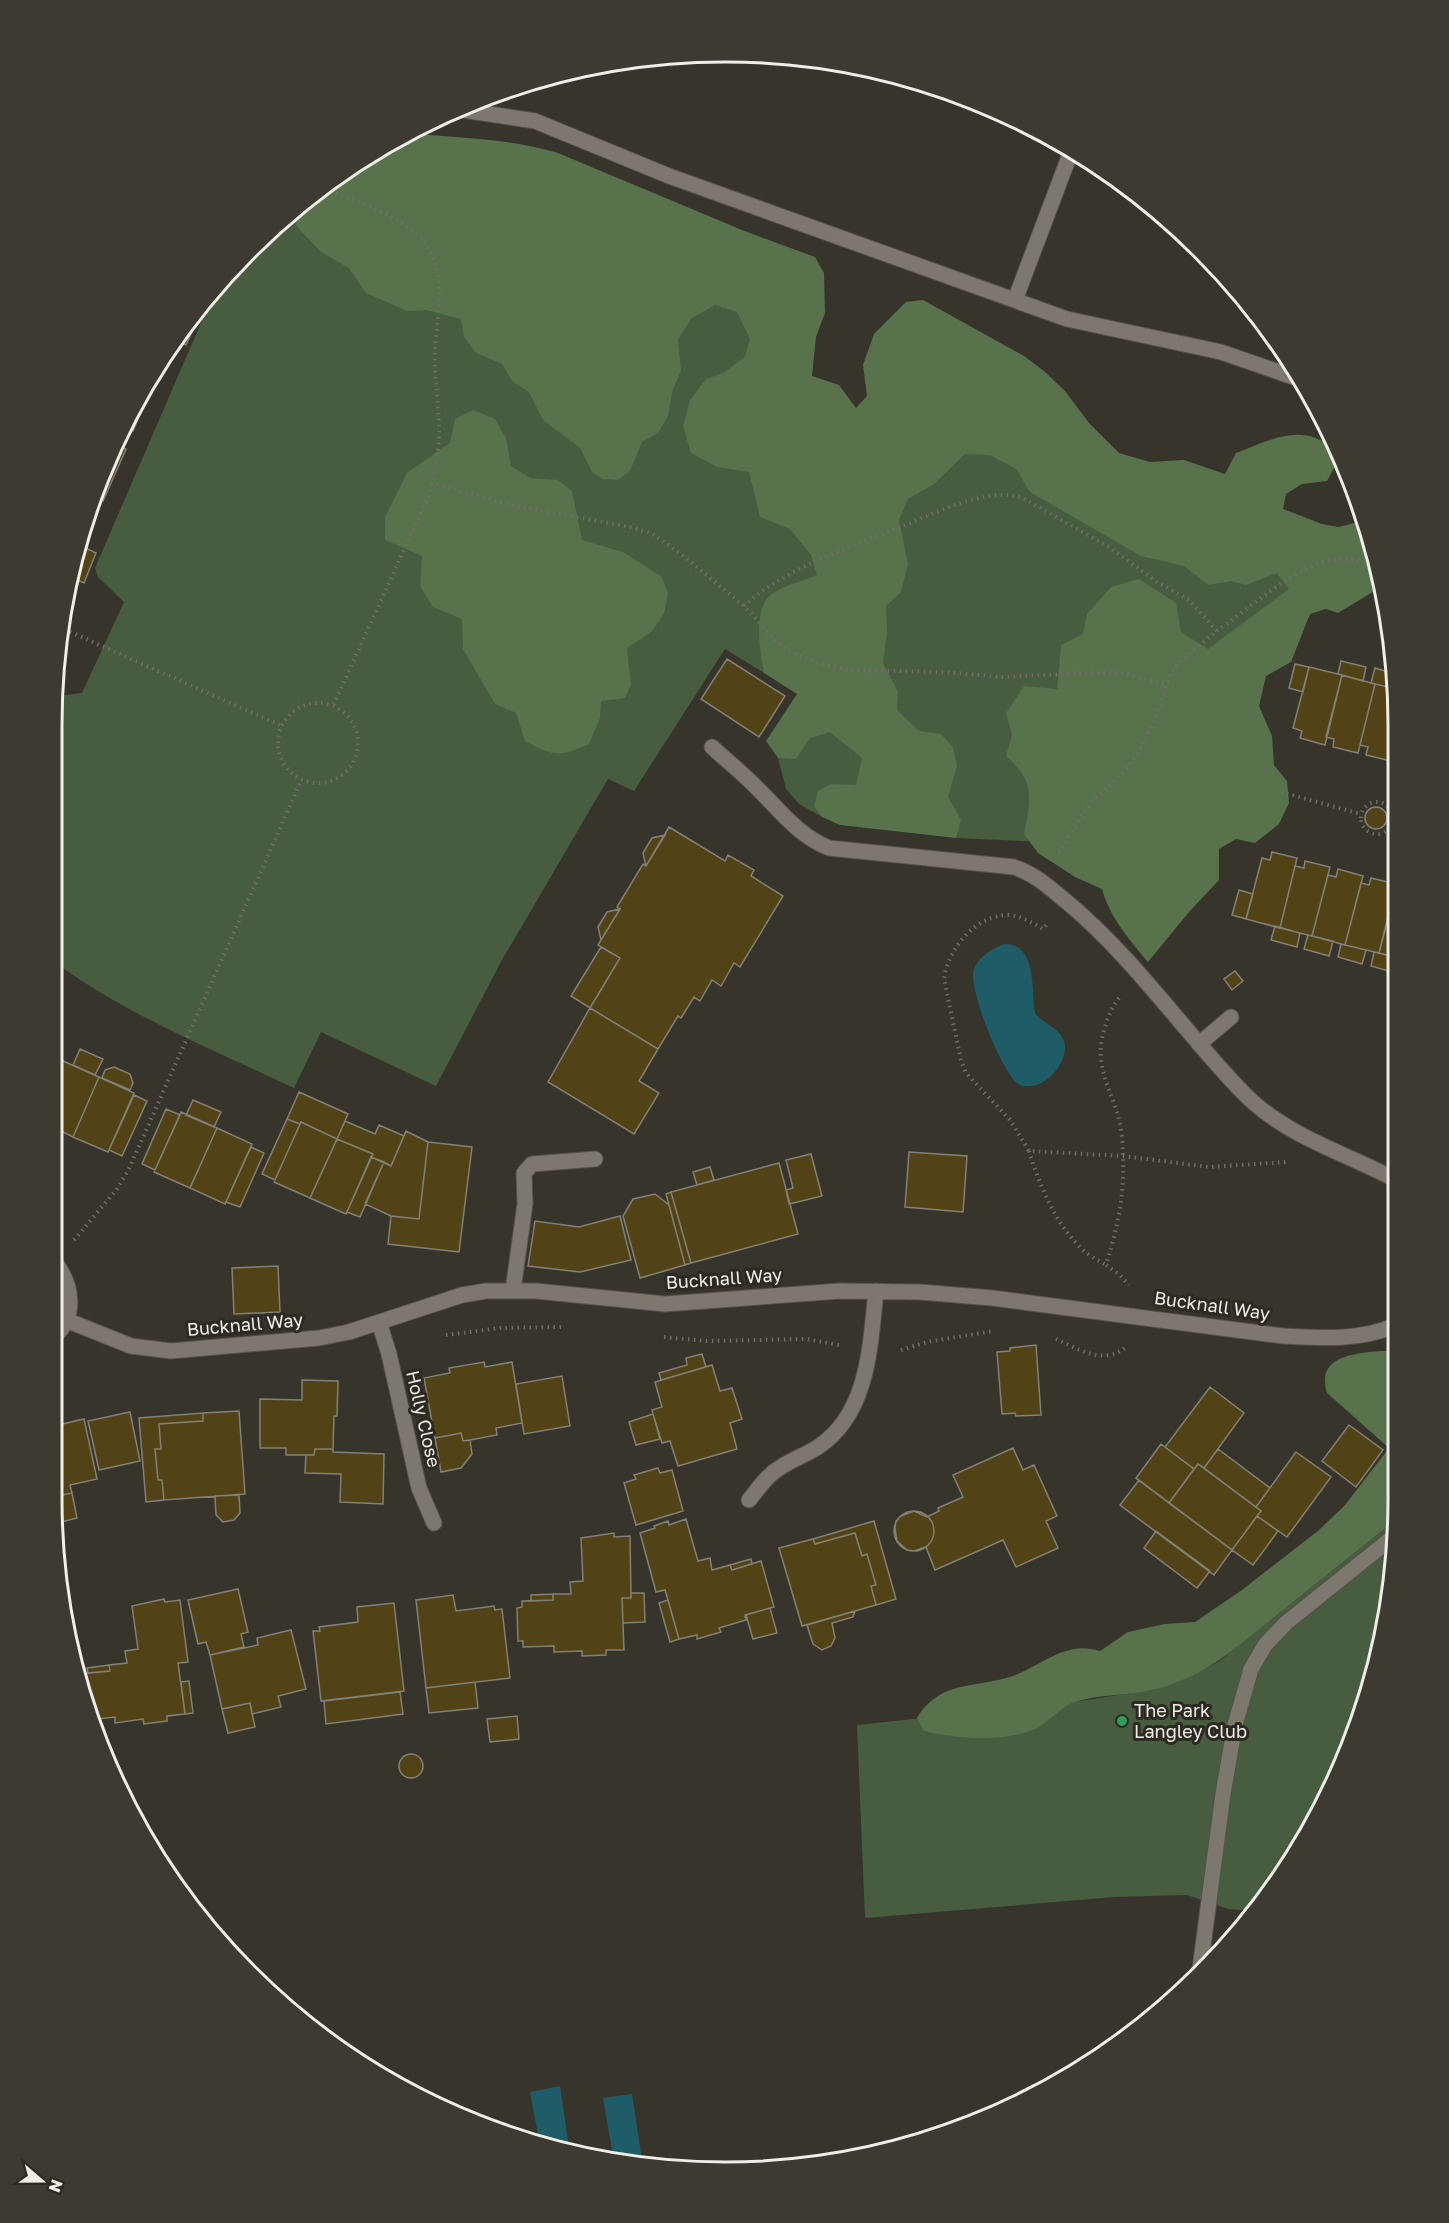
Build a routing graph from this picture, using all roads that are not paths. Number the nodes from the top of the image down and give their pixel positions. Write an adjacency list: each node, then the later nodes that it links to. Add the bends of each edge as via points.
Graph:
1 (472, 111): 3 (street, via 535,121 669,176)
2 (1069, 158): 3 (street)
3 (1015, 300): 4 (street, via 1066,319 1221,352)
4 (1288, 375)
5 (712, 747): 7 (street, via 792,825 829,848 1014,867 1040,879 1122,953)
6 (1231, 1017): 7 (street)
7 (1199, 1044): 9 (street, via 1240,1090 1275,1119 1313,1142)
8 (595, 1159): 11 (street, via 527,1167)
9 (1388, 1176)
10 (62, 1273): 13 (street, via 70,1294)
11 (513, 1290): 12 (street, Bucknall Way, via 664,1304 804,1292); 14 (street, Bucknall Way, via 462,1295)
12 (876, 1291): 16 (street, Bucknall Way, via 992,1298 1283,1335 1325,1338 1362,1335); 17 (street, via 862,1387 854,1405 820,1445 772,1473)
13 (66, 1320): 14 (street, Bucknall Way, via 131,1346 171,1351 319,1338); 15 (street)
14 (379, 1322): 18 (street, Holly Close, via 419,1488)
15 (62, 1326)
16 (1388, 1328)
17 (749, 1500)
18 (434, 1523)
19 (1386, 1542): 20 (street, via 1280,1629 1251,1669 1235,1725 1223,1794)
20 (1201, 1958)

